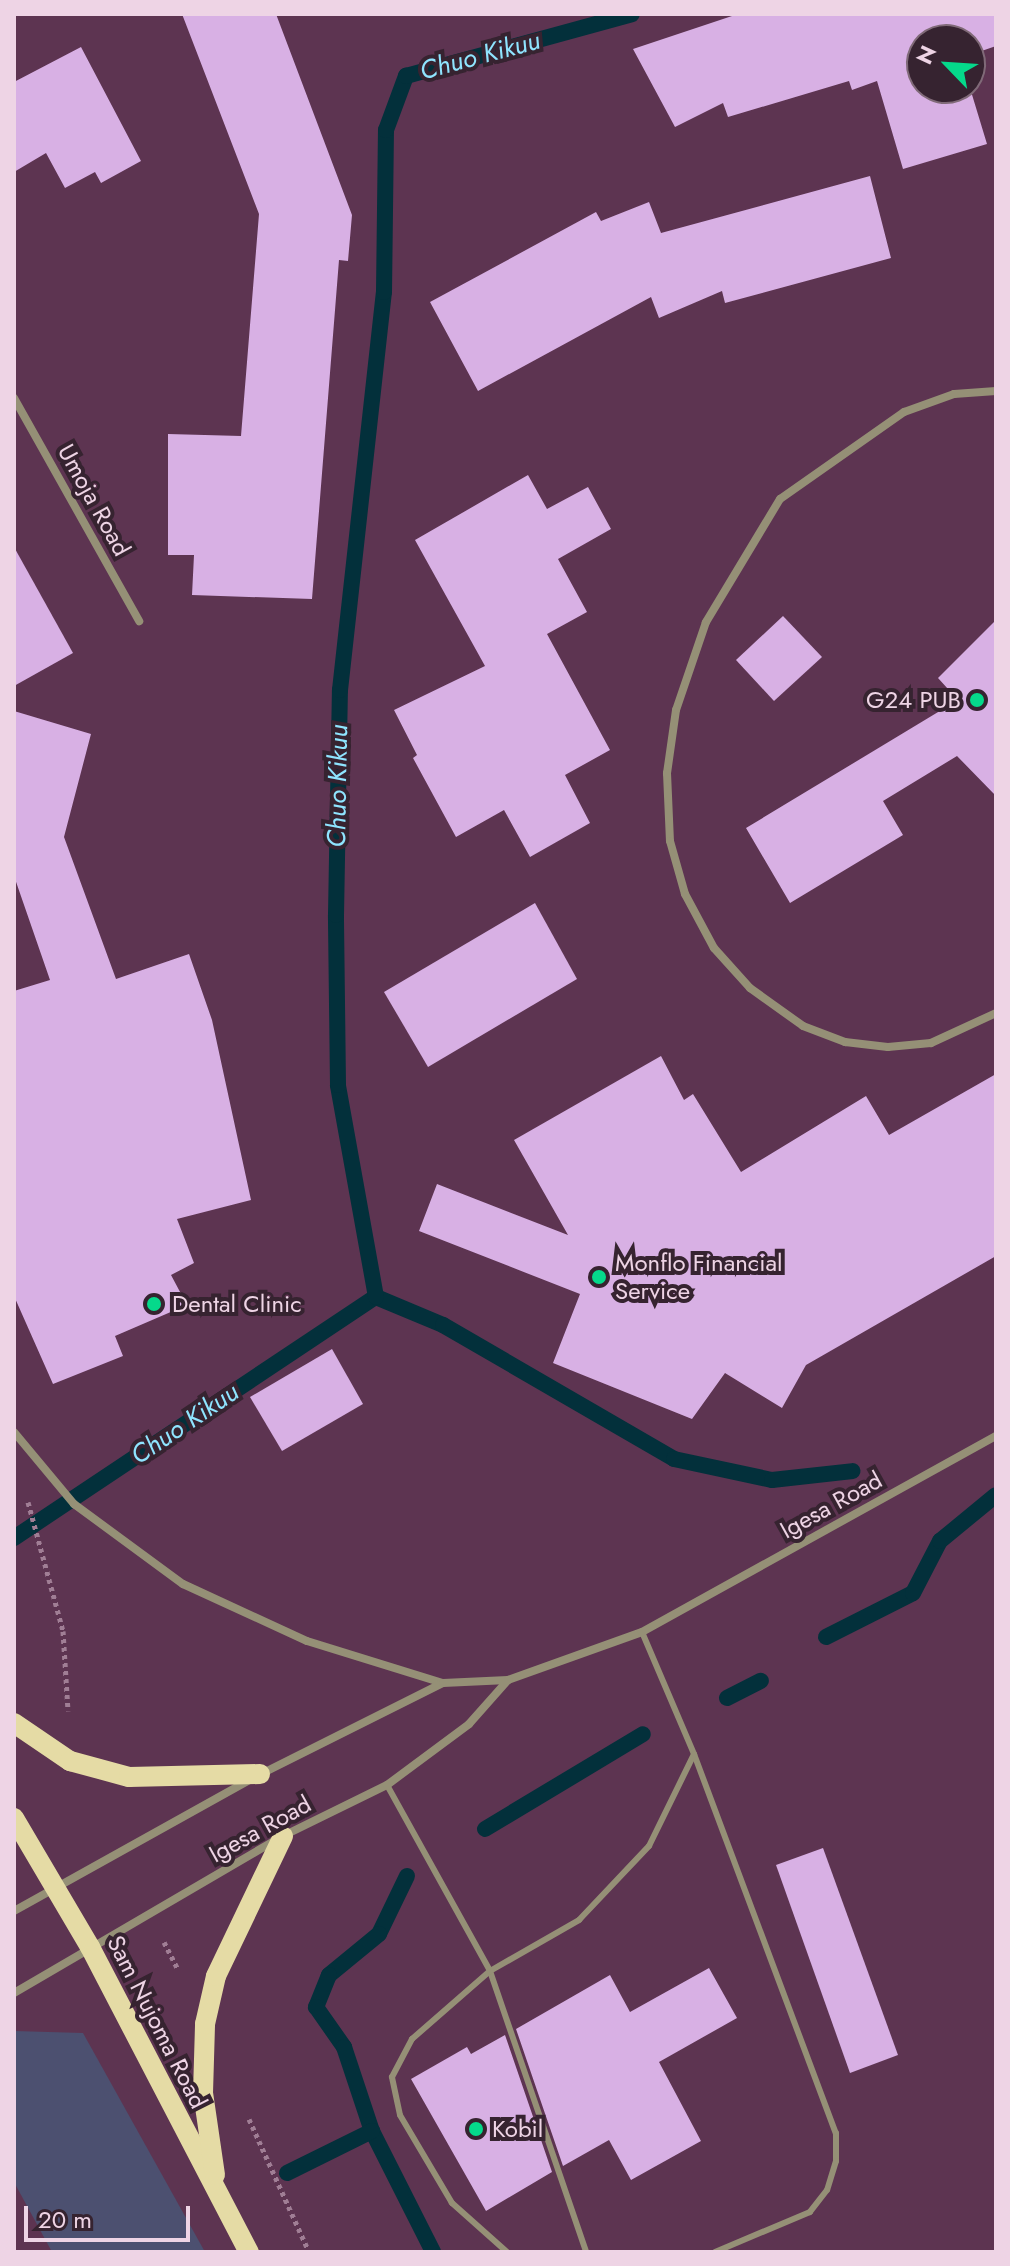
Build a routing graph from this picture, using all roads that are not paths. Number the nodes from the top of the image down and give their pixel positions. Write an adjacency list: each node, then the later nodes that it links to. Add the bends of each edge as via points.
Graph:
1 (996, 391): 4 (street, via 954,394 904,412 780,499 706,622 676,710 667,773 670,841 685,894 714,948 761,996 803,1026 845,1042 888,1047 931,1043)
2 (14, 398): 3 (street, Umoja Road)
3 (139, 621)
4 (996, 1013)
5 (14, 1432): 9 (street, via 74,1504 183,1584 307,1641)
6 (996, 1436): 7 (street, Igesa Road)
7 (642, 1632): 8 (street, Igesa Road); 11 (lane)
8 (508, 1680): 9 (street, Igesa Road); 13 (street, Igesa Road, via 469,1724)
9 (443, 1683): 12 (street, Igesa Road)
10 (14, 1723): 12 (main road, via 70,1761 129,1777)
11 (694, 1754): 19 (lane, via 649,1846 579,1920); 25 (lane, via 836,2133 836,2161 827,2190 810,2212)
12 (260, 1774): 16 (street, Igesa Road)
13 (387, 1785): 15 (street, Igesa Road); 19 (lane)
14 (14, 1818): 16 (main road, Sam Nujoma Road)
15 (283, 1836): 18 (street, Igesa Road); 21 (main road, via 216,1976 205,2024 203,2093)
16 (55, 1887): 17 (street, Igesa Road); 18 (main road, Sam Nujoma Road)
17 (14, 1911)
18 (90, 1947): 20 (street, Igesa Road); 21 (main road, Sam Nujoma Road)
19 (490, 1971): 23 (lane, via 412,2039 392,2077 400,2115 452,2203); 24 (lane)
20 (14, 1993)
21 (220, 2200): 22 (main road, Sam Nujoma Road)
22 (249, 2252)
23 (507, 2252)
24 (586, 2252)
25 (715, 2252)

